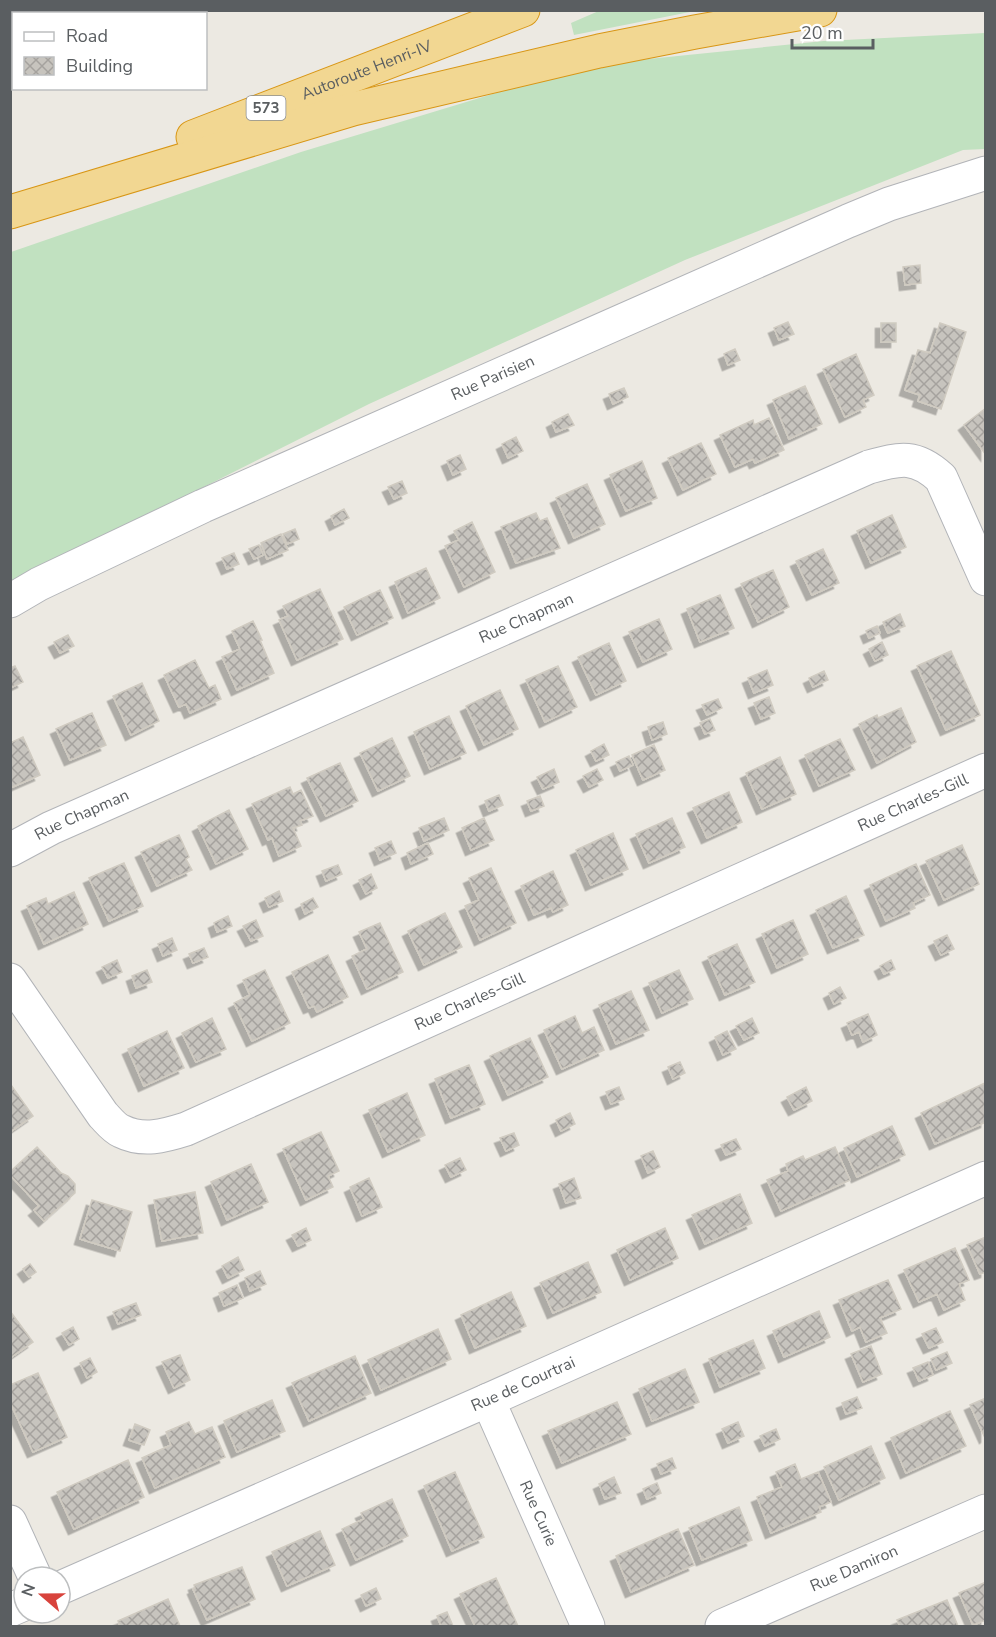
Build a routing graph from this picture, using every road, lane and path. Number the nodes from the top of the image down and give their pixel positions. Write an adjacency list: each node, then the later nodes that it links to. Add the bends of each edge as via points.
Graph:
1 (523, 10): 4 (highway, Autoroute Henri-IV / 573)
2 (820, 10): 4 (highway, via 599,51 353,109)
3 (986, 174): 6 (street, Rue Parisien, via 890,204 805,241 202,506 39,584)
4 (10, 212)
5 (986, 579): 8 (street, Rue Chapman, via 941,478 914,460 880,464 62,823)
6 (10, 602)
7 (986, 770): 9 (street, Rue Charles-Gill, via 161,1137 120,1131 103,1115)
8 (10, 850)
9 (10, 980)
10 (986, 1178): 11 (street, Rue de Courtrai)
11 (488, 1400): 15 (street, Rue de Courtrai); 16 (street, Rue Curie)
12 (986, 1511): 17 (street, Rue Damiron)
13 (10, 1522): 14 (street)
14 (30, 1565)
15 (72, 1583)
16 (588, 1626)
17 (722, 1626)

